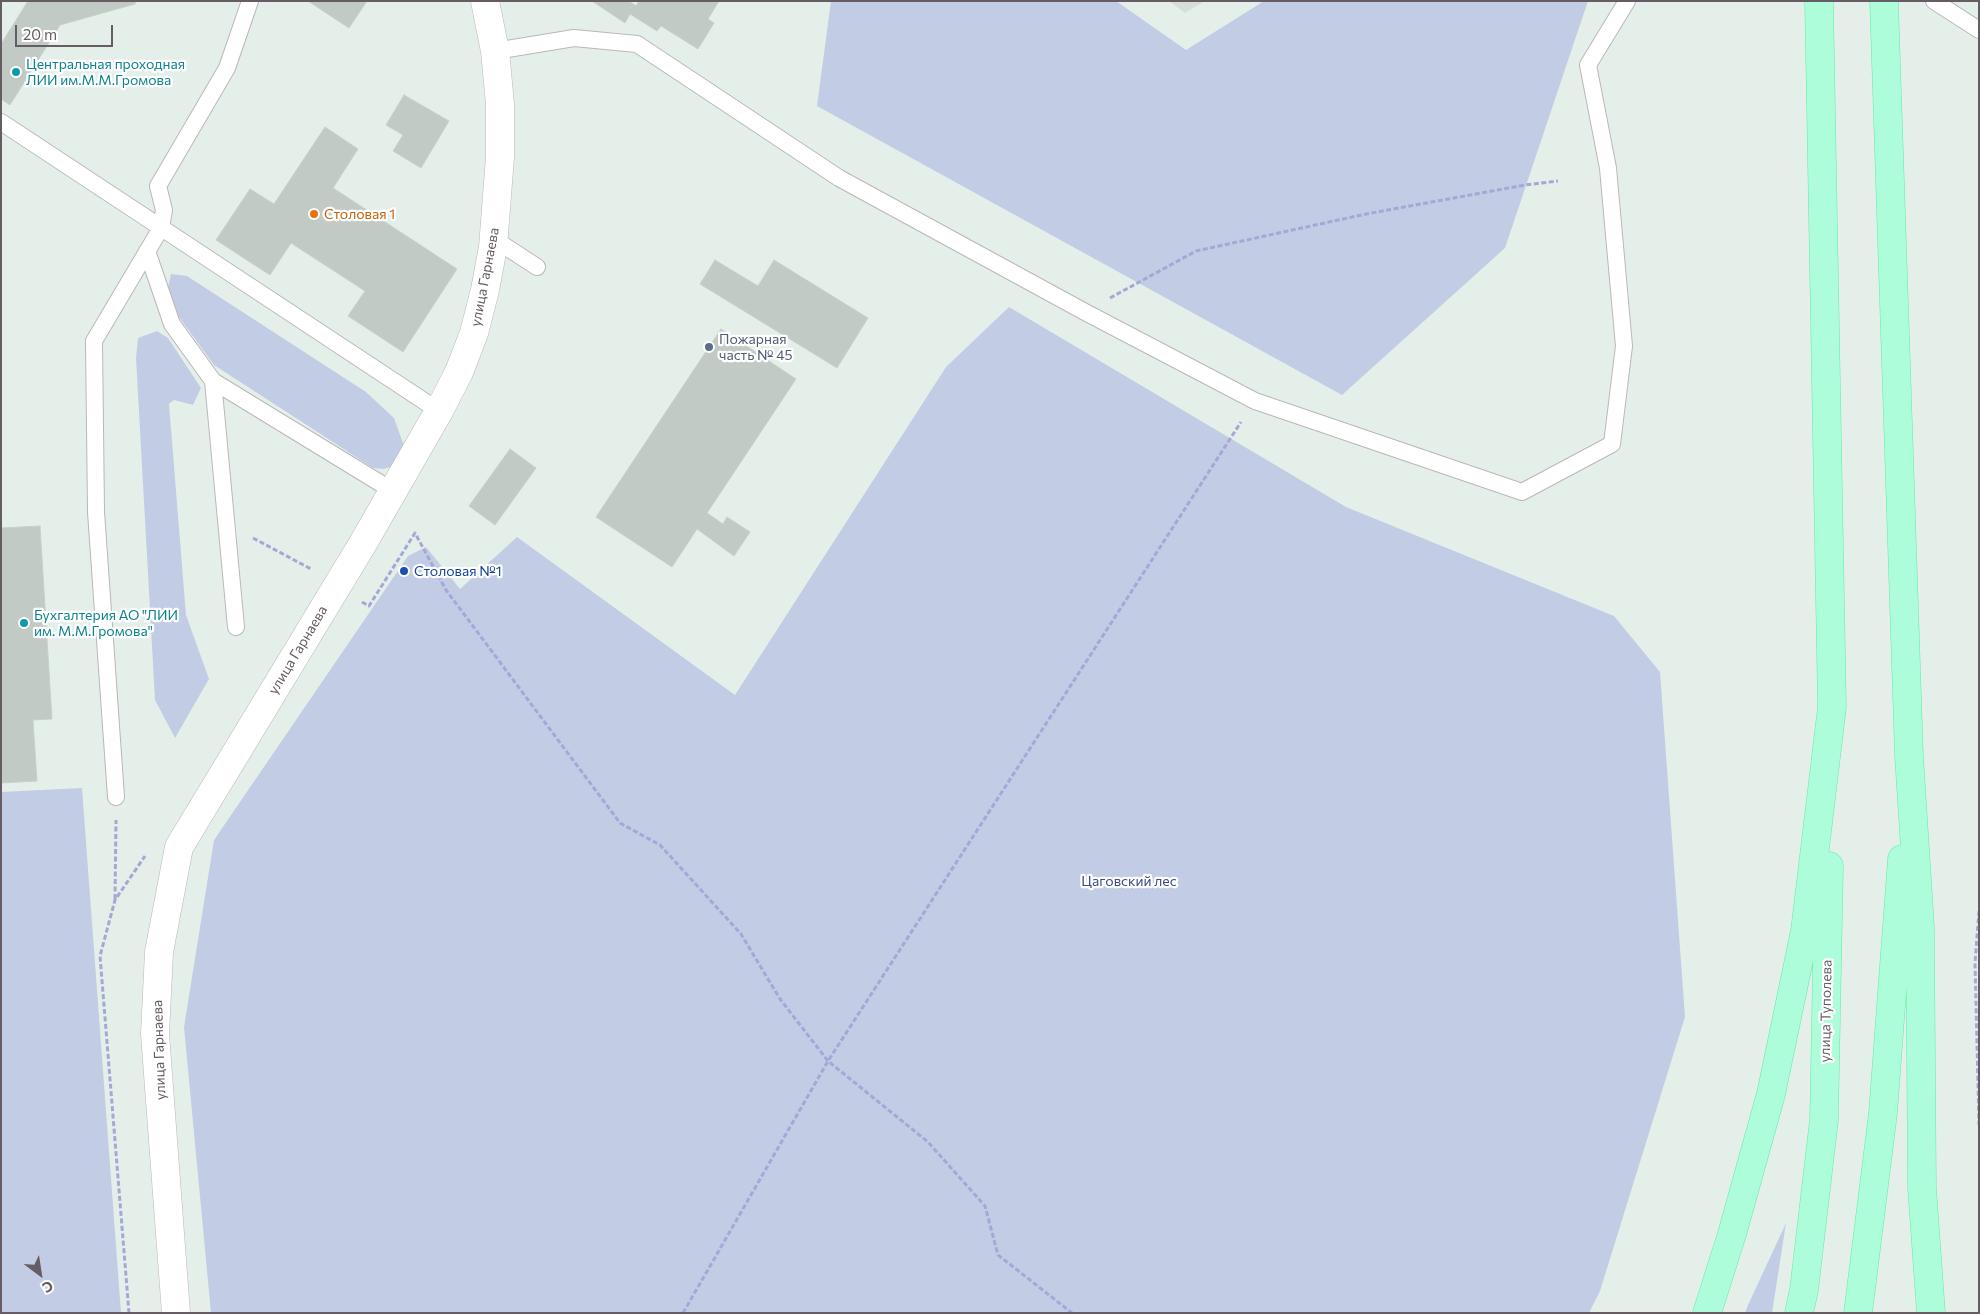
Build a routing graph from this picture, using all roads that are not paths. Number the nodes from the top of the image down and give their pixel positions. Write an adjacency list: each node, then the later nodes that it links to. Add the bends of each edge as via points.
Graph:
1 (250, 1): 10 (lane, via 227,68 158,186 164,210)
2 (485, 1): 8 (street, улица Гарнаева)
3 (1627, 1): 8 (lane, via 1588,65 1608,168 1624,346 1612,444 1522,492 1255,401 839,178 638,44 574,38)
4 (1819, 1): 18 (main road)
5 (1884, 1): 19 (main road)
6 (1934, 1): 7 (lane)
7 (1979, 30)
8 (495, 51): 11 (street, улица Гарнаева, via 500,156)
9 (1, 122): 10 (lane)
10 (160, 228): 12 (lane); 15 (lane)
11 (494, 239): 13 (lane); 15 (street, улица Гарнаева, via 474,333)
12 (147, 251): 14 (lane, via 172,324); 20 (lane, via 94,341 96,512)
13 (537, 267)
14 (213, 381): 16 (lane); 17 (lane)
15 (439, 411): 16 (street, улица Гарнаева)
16 (393, 491): 21 (street, улица Гарнаева, via 178,848 159,952 155,1034)
17 (236, 627)
18 (1832, 707): 22 (main road, via 1805,932 1771,1094); 23 (main road, улица Туполева, via 1824,1120)
19 (1909, 756): 24 (main road, via 1883,1113); 25 (main road, via 1920,927 1922,1188)
20 (116, 797)
21 (176, 1313)
22 (1707, 1313)
23 (1799, 1313)
24 (1858, 1313)
25 (1931, 1313)

